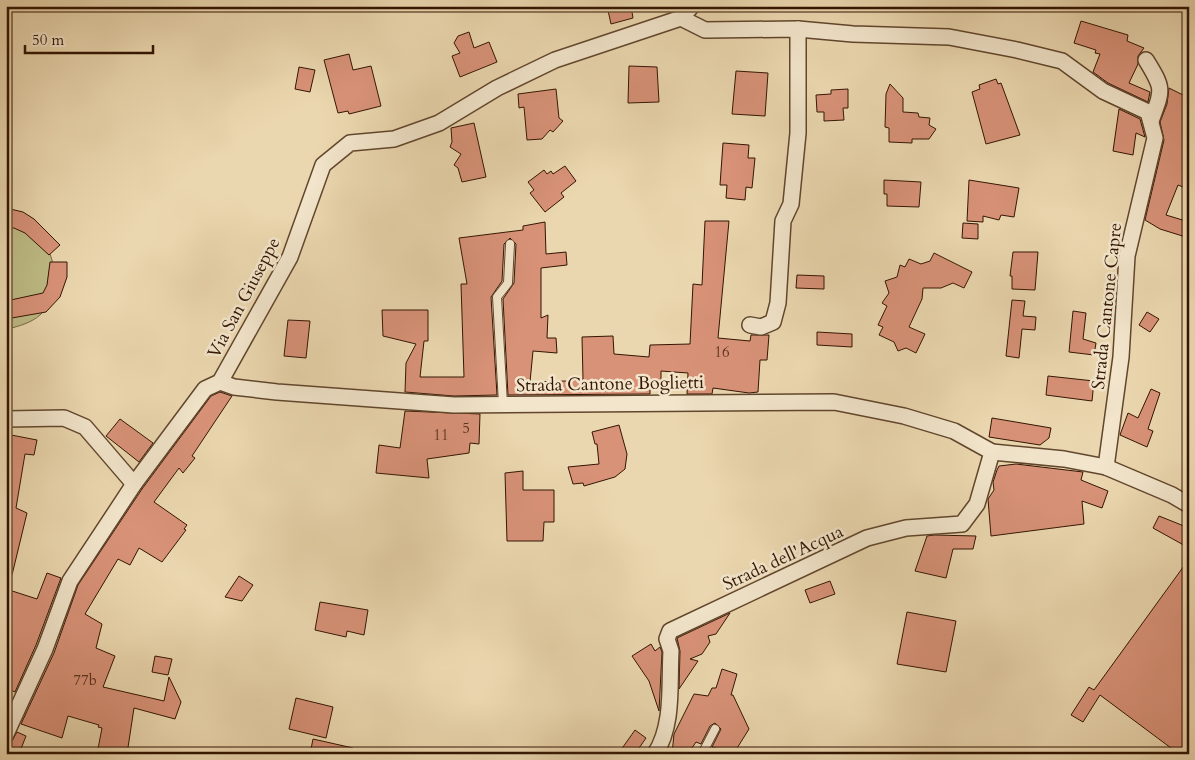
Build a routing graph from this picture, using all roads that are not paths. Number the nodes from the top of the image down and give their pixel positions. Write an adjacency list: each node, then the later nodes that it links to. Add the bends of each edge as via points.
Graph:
1 (692, 6): 2 (street, Via San Giuseppe)
2 (681, 18): 3 (street, via 705,30); 8 (street, Via San Giuseppe, via 555,60 497,88 439,123 394,139 350,143 323,165 290,257)
3 (798, 29): 5 (street, via 949,38 1062,62 1103,91 1148,112); 7 (street, via 798,134 791,204 783,221 778,303 772,322 761,327)
4 (1146, 60): 5 (street, Strada Cantone Capre, via 1159,80 1162,94)
5 (1151, 120): 12 (street, Strada Cantone Capre, via 1155,138 1127,256 1121,357)
6 (510, 244): 9 (lane, via 508,283 497,297)
7 (750, 325)
8 (220, 382): 9 (street, Strada Cantone Boglietti, via 234,388 277,392 454,405); 13 (street, Via San Giuseppe, via 205,389)
9 (503, 404): 11 (street, Strada Cantone Boglietti, via 834,402 904,416 954,431)
10 (6, 418): 13 (street, via 64,418 84,427)
11 (992, 452): 12 (street, via 1064,459); 17 (street, Strada dell'Acqua, via 977,504 962,524 906,528 867,538 670,632 667,639 671,650 667,724)
12 (1106, 468): 14 (street)
13 (134, 484): 16 (street, Via San Giuseppe, via 70,581 45,649)
14 (1189, 505)
15 (715, 729): 18 (lane)
16 (6, 734)
17 (655, 754)
18 (702, 754)

